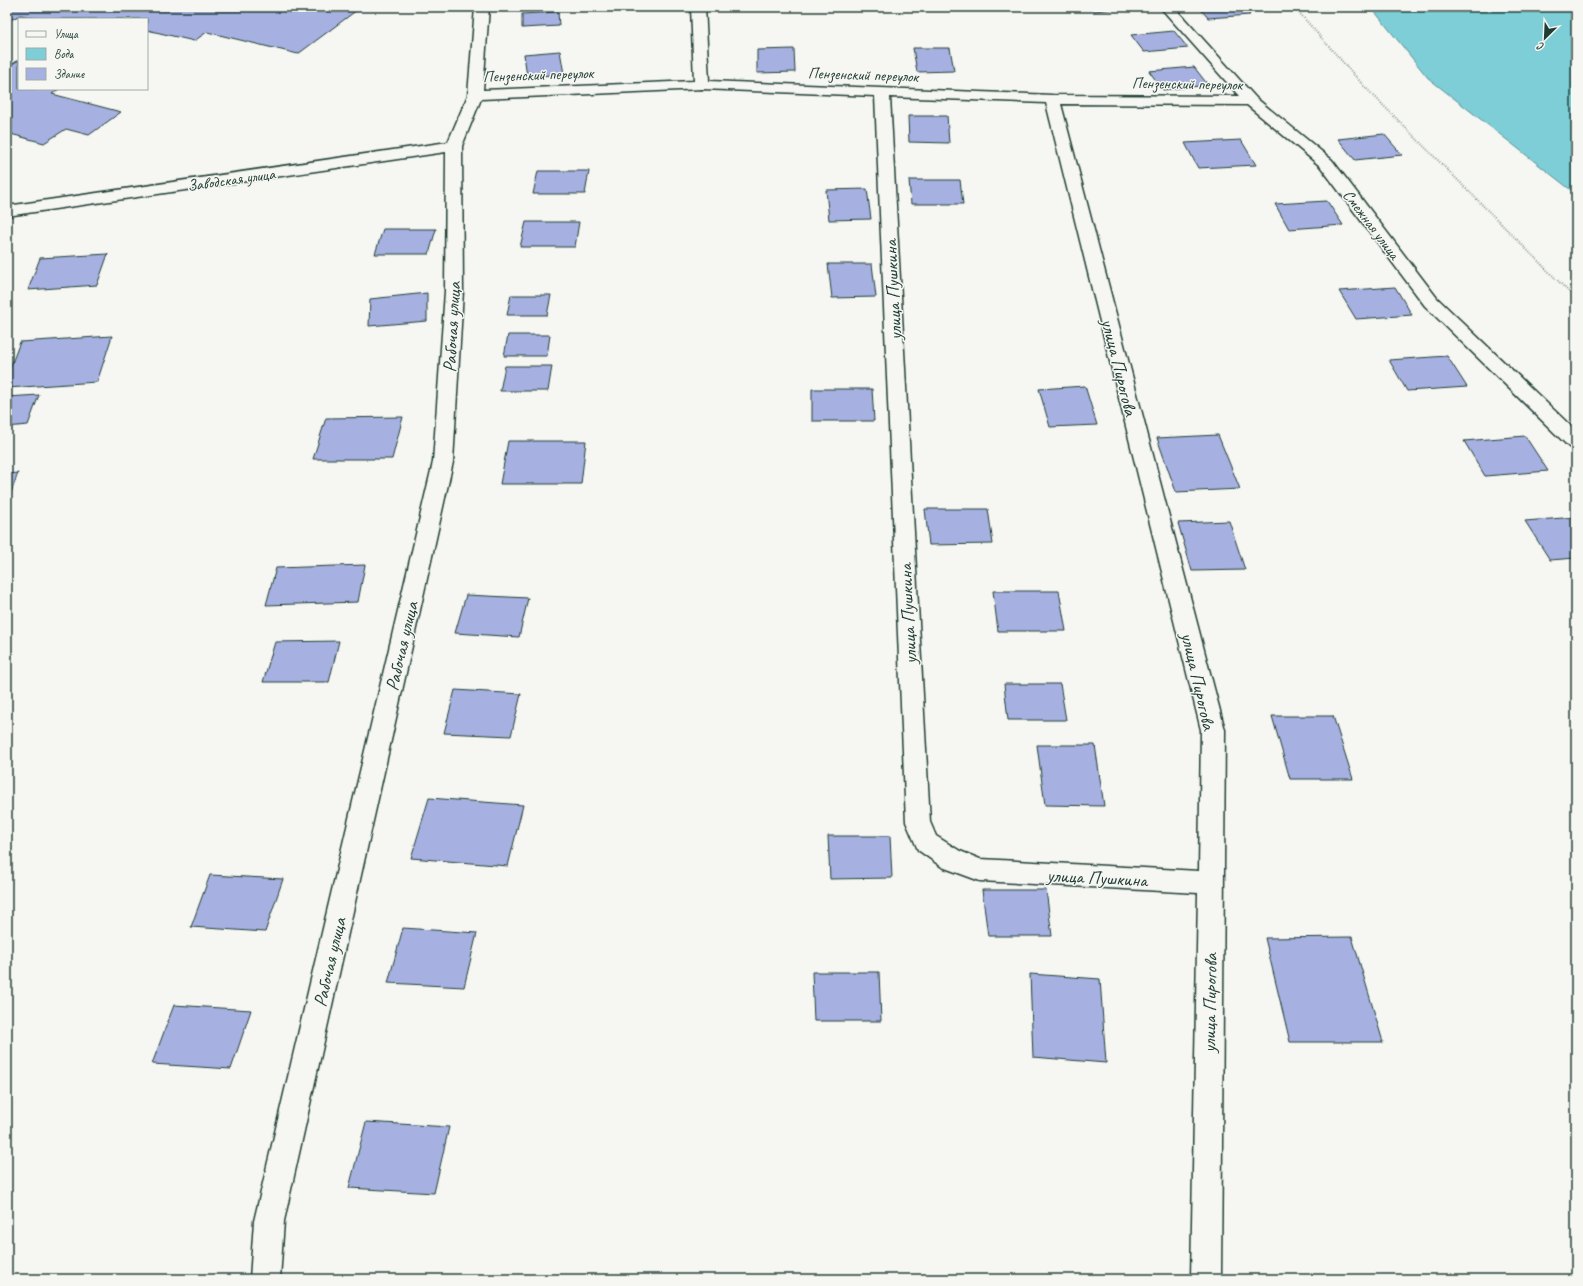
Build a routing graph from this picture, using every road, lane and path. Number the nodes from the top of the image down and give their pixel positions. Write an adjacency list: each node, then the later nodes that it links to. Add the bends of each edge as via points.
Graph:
1 (482, 7): 7 (street, Рабочая улица)
2 (698, 7): 5 (street)
3 (1168, 7): 9 (street, Смежная улица)
4 (1294, 7): 12 (path, via 1364,86)
5 (702, 85): 6 (street, Пензенский переулок); 7 (street, Пензенский переулок)
6 (882, 92): 8 (street, Пензенский переулок); 14 (street, улица Пушкина, via 918,822 928,843 951,859 980,870)
7 (475, 95): 10 (street, Рабочая улица)
8 (1052, 99): 9 (street, Пензенский переулок); 14 (street, улица Пирогова, via 1213,730)
9 (1251, 101): 13 (street, Смежная улица, via 1326,163 1431,302)
10 (454, 146): 11 (street, Заводская улица); 15 (street, Рабочая улица, via 454,291 444,462 270,1221)
11 (8, 214)
12 (1576, 299)
13 (1576, 442)
14 (1211, 883): 16 (street, улица Пирогова)
15 (265, 1279)
16 (1206, 1279)

